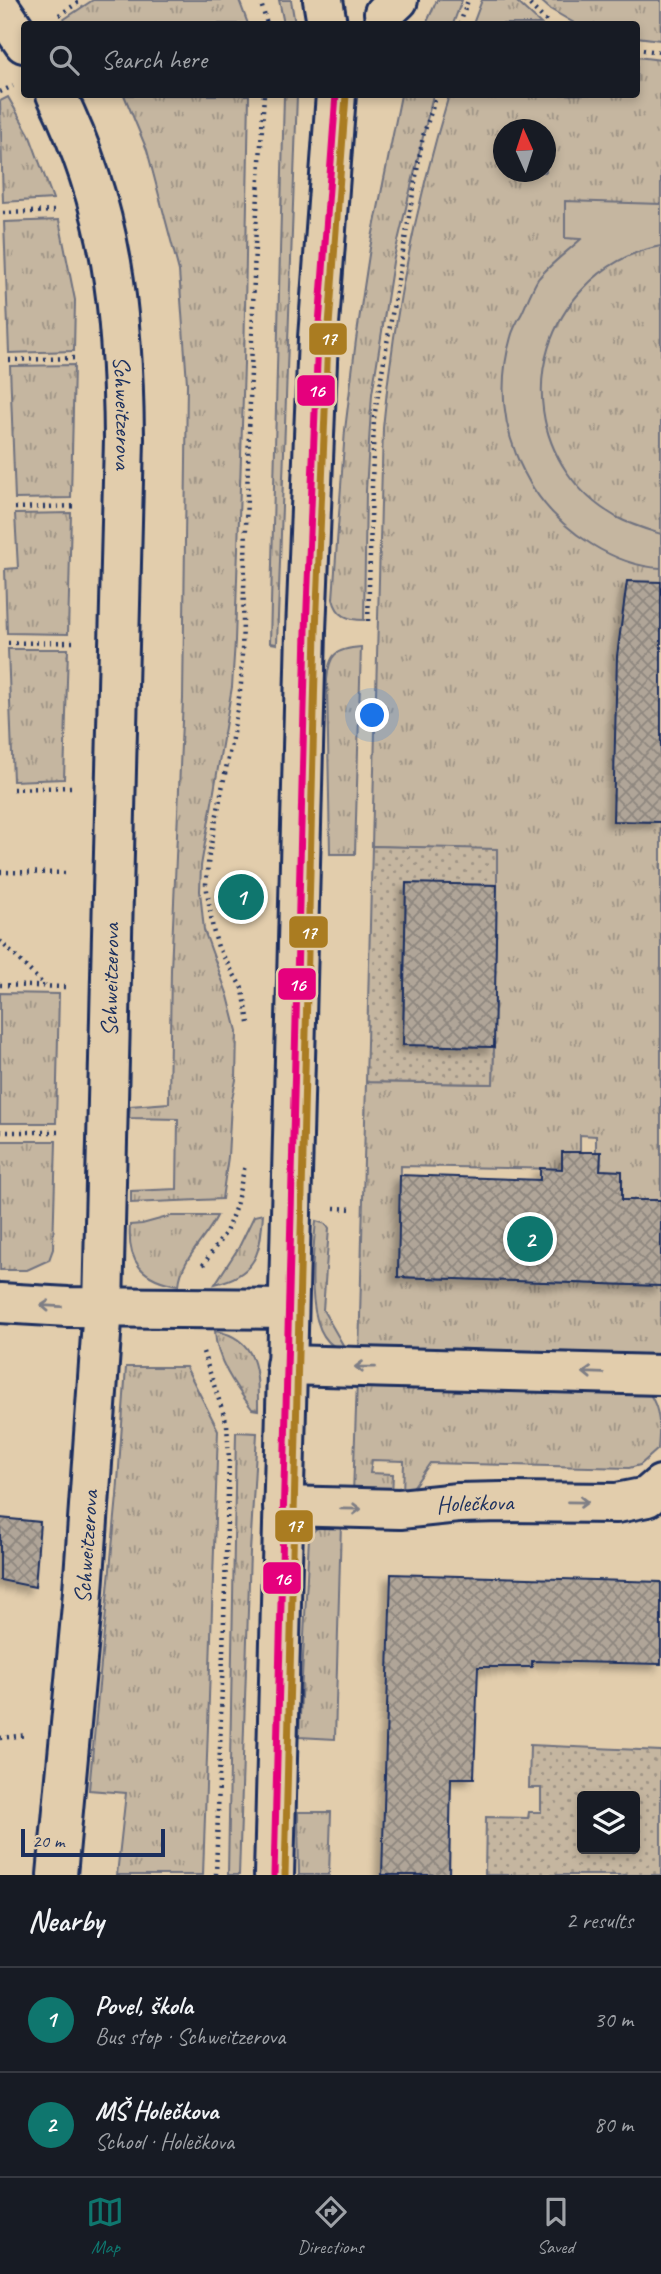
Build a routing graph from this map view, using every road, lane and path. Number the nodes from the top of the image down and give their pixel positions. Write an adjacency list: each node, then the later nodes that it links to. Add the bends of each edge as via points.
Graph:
1 (82, 0): 7 (path)
2 (260, 0): 8 (path)
3 (323, 0): 9 (street)
4 (468, 0): 10 (path)
5 (524, 0): 11 (path)
6 (0, 8): 12 (street)
7 (55, 18)
8 (266, 21)
9 (326, 21)
10 (461, 21)
11 (546, 21)
12 (21, 37)
13 (640, 49): 14 (path)
14 (661, 52)
15 (14, 85): 16 (path)
16 (0, 92)
17 (58, 98): 44 (street, Schweitzerova, via 81,147 108,240 123,362)
18 (264, 98): 38 (path, via 241,676 205,884 218,947 243,990)
19 (336, 98): 45 (street, via 311,493)
20 (436, 98): 27 (path, via 424,136 374,418)
21 (68, 211): 22 (path)
22 (3, 213)
23 (81, 358): 24 (path)
24 (9, 360)
25 (78, 506): 26 (path)
26 (15, 508)
27 (368, 621)
28 (74, 642): 29 (path)
29 (8, 643)
30 (71, 787): 31 (path)
31 (13, 789)
32 (0, 872): 33 (path)
33 (69, 873)
34 (0, 941): 36 (path)
35 (0, 985): 36 (path)
36 (45, 986): 37 (path)
37 (65, 987)
38 (249, 1026)
39 (0, 1132): 40 (path)
40 (63, 1132)
41 (245, 1153): 42 (path, via 236,1206 226,1232)
42 (201, 1268)
43 (0, 1303): 44 (street, one-way to 43)
44 (103, 1307): 45 (street); 53 (street, Schweitzerova)
45 (288, 1309): 47 (street)
46 (197, 1344): 54 (path, via 227,1424 228,1439)
47 (286, 1365): 48 (street, one-way to 47); 50 (street)
48 (661, 1375)
49 (661, 1485): 50 (street, Holečkova, one-way to 49, via 400,1509 458,1503 617,1503 647,1497)
50 (282, 1506): 55 (street)
51 (35, 1734): 52 (path)
52 (0, 1738)
53 (57, 1875)
54 (216, 1875)
55 (274, 1875)

